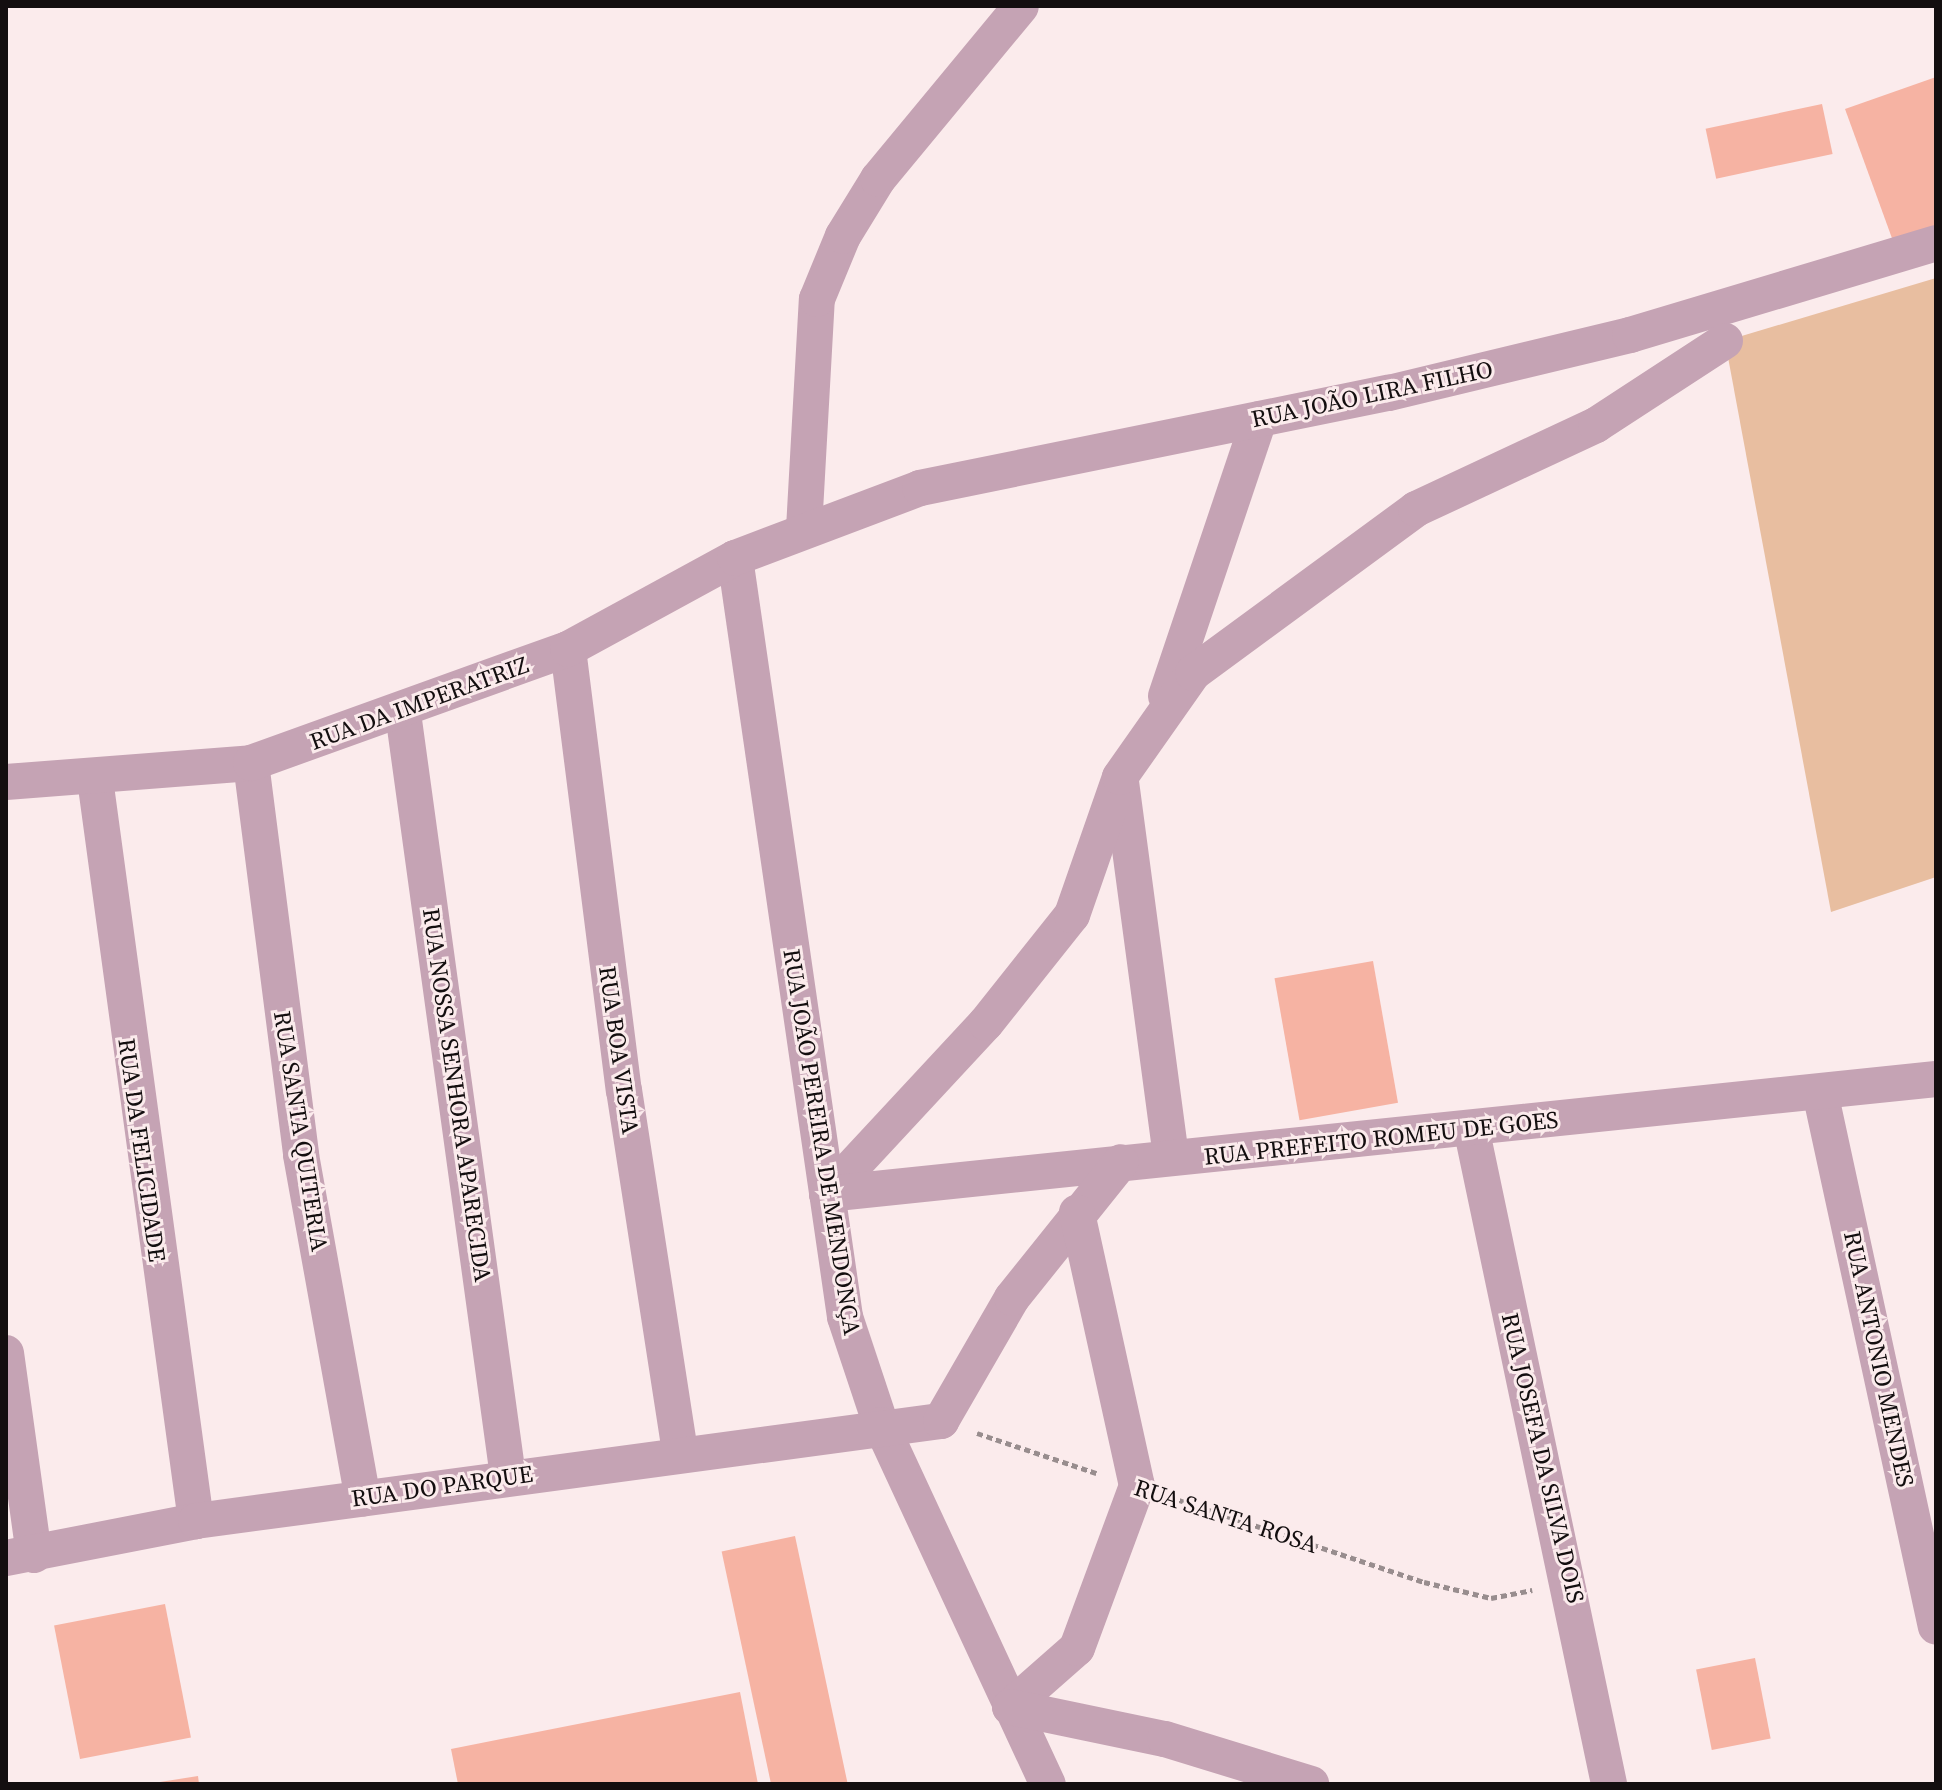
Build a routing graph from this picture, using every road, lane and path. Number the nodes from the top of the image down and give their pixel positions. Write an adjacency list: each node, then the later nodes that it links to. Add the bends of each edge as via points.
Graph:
1 (1021, 6): 5 (street, via 878,179 843,236 817,299)
2 (1936, 243): 4 (street, RUA JOÃO LIRA FILHO, via 1630,335)
3 (1725, 341): 9 (street, via 1596,425 1416,509 1193,673)
4 (1259, 419): 5 (street, RUA JOÃO LIRA FILHO, via 920,488); 9 (street)
5 (804, 529): 6 (street, RUA DA IMPERATRIZ)
6 (735, 558): 7 (street, RUA DA IMPERATRIZ); 19 (street, RUA JOÃO PEREIRA DE MENDONÇA)
7 (568, 649): 8 (street, RUA DA IMPERATRIZ); 24 (street, RUA BOA VISTA)
8 (403, 713): 10 (street, RUA DA IMPERATRIZ); 25 (street, RUA NOSSA SENHORA APARECIDA)
9 (1157, 724): 11 (street)
10 (251, 763): 12 (street, RUA DA IMPERATRIZ); 27 (street, RUA SANTA QUITERIA, via 301,1155)
11 (1120, 777): 17 (street); 19 (street, via 1072,915 986,1023)
12 (95, 779): 13 (street, RUA DA IMPERATRIZ); 28 (street, RUA DA FELICIDADE)
13 (6, 782)
14 (1936, 1079): 15 (street, RUA PREFEITO ROMEU DE GOES)
15 (1820, 1092): 16 (street, RUA PREFEITO ROMEU DE GOES); 31 (street, RUA ANTONIO MENDES)
16 (1472, 1132): 17 (street, RUA PREFEITO ROMEU DE GOES); 30 (street, RUA JOSEFA DA SILVA DOIS)
17 (1171, 1158): 18 (street, RUA PREFEITO ROMEU DE GOES)
18 (1121, 1162): 19 (street, RUA PREFEITO ROMEU DE GOES); 20 (street)
19 (827, 1194): 23 (street, RUA JOÃO PEREIRA DE MENDONÇA, via 845,1317)
20 (1077, 1213): 22 (street, via 1012,1298); 26 (street)
21 (6, 1353): 29 (street)
22 (941, 1421): 23 (street); 26 (path, RUA SANTA ROSA)
23 (881, 1425): 24 (street, RUA DO PARQUE); 32 (street, RUA JOÃO PEREIRA DE MENDONÇA)
24 (680, 1450): 25 (street, RUA DO PARQUE)
25 (508, 1477): 27 (street, RUA DO PARQUE)
26 (1137, 1486): 30 (path, RUA SANTA ROSA, via 1491,1598); 32 (street, via 1077,1648)
27 (363, 1498): 28 (street, RUA DO PARQUE)
28 (196, 1521): 29 (street, RUA DO PARQUE)
29 (20, 1556)
30 (1572, 1582): 35 (street, RUA JOSEFA DA SILVA DOIS)
31 (1936, 1627)
32 (1010, 1707): 33 (street, RUA JOÃO PEREIRA DE MENDONÇA); 34 (street, via 1165,1739)
33 (1048, 1784)
34 (1311, 1784)
35 (1609, 1784)

